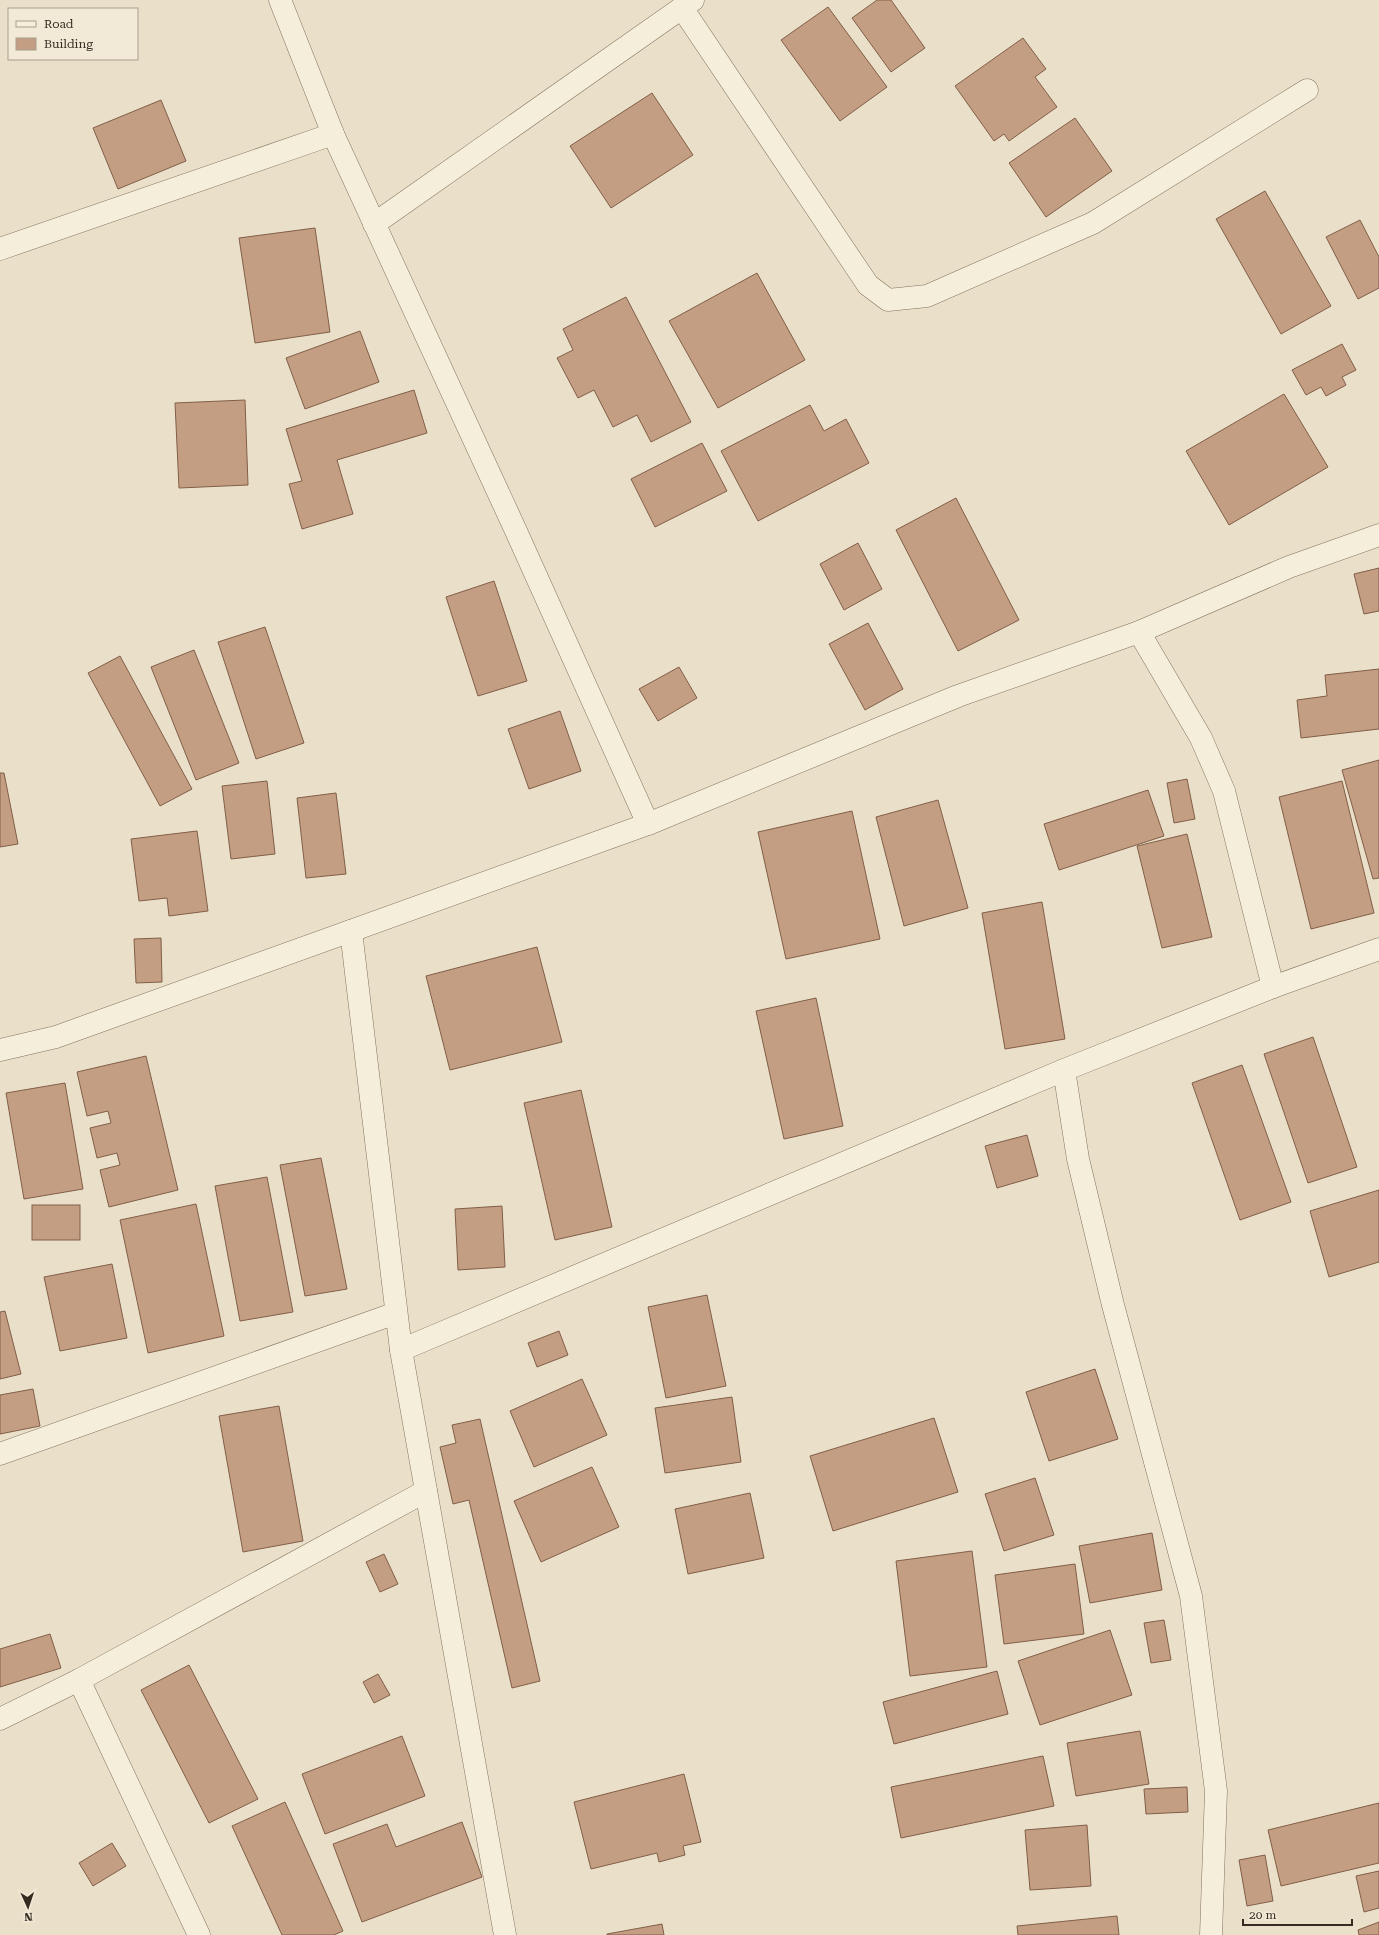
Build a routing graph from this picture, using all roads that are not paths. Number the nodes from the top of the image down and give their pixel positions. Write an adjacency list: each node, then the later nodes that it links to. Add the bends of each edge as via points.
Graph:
1 (280, 0): 4 (street)
2 (688, 4): 3 (street, via 868,285 888,300 927,296 1093,223); 5 (street)
3 (1306, 90)
4 (333, 134): 5 (street); 6 (street)
5 (374, 224): 9 (street)
6 (0, 249)
7 (1379, 535): 8 (street, via 1289,567)
8 (1140, 632): 9 (street, via 958,696); 12 (street, via 1201,738 1224,791)
9 (648, 824): 10 (street)
10 (351, 931): 13 (street, via 56,1037); 15 (street)
11 (1379, 949): 12 (street)
12 (1273, 987): 14 (street)
13 (0, 1050)
14 (1064, 1070): 16 (street); 23 (street, via 1078,1159 1111,1297 1191,1596 1216,1791)
15 (396, 1313): 16 (street); 17 (street)
16 (401, 1350): 18 (street)
17 (0, 1454)
18 (426, 1491): 19 (street); 22 (street)
19 (79, 1680): 20 (street); 21 (street)
20 (0, 1719)
21 (199, 1935)
22 (505, 1935)
23 (1211, 1935)

